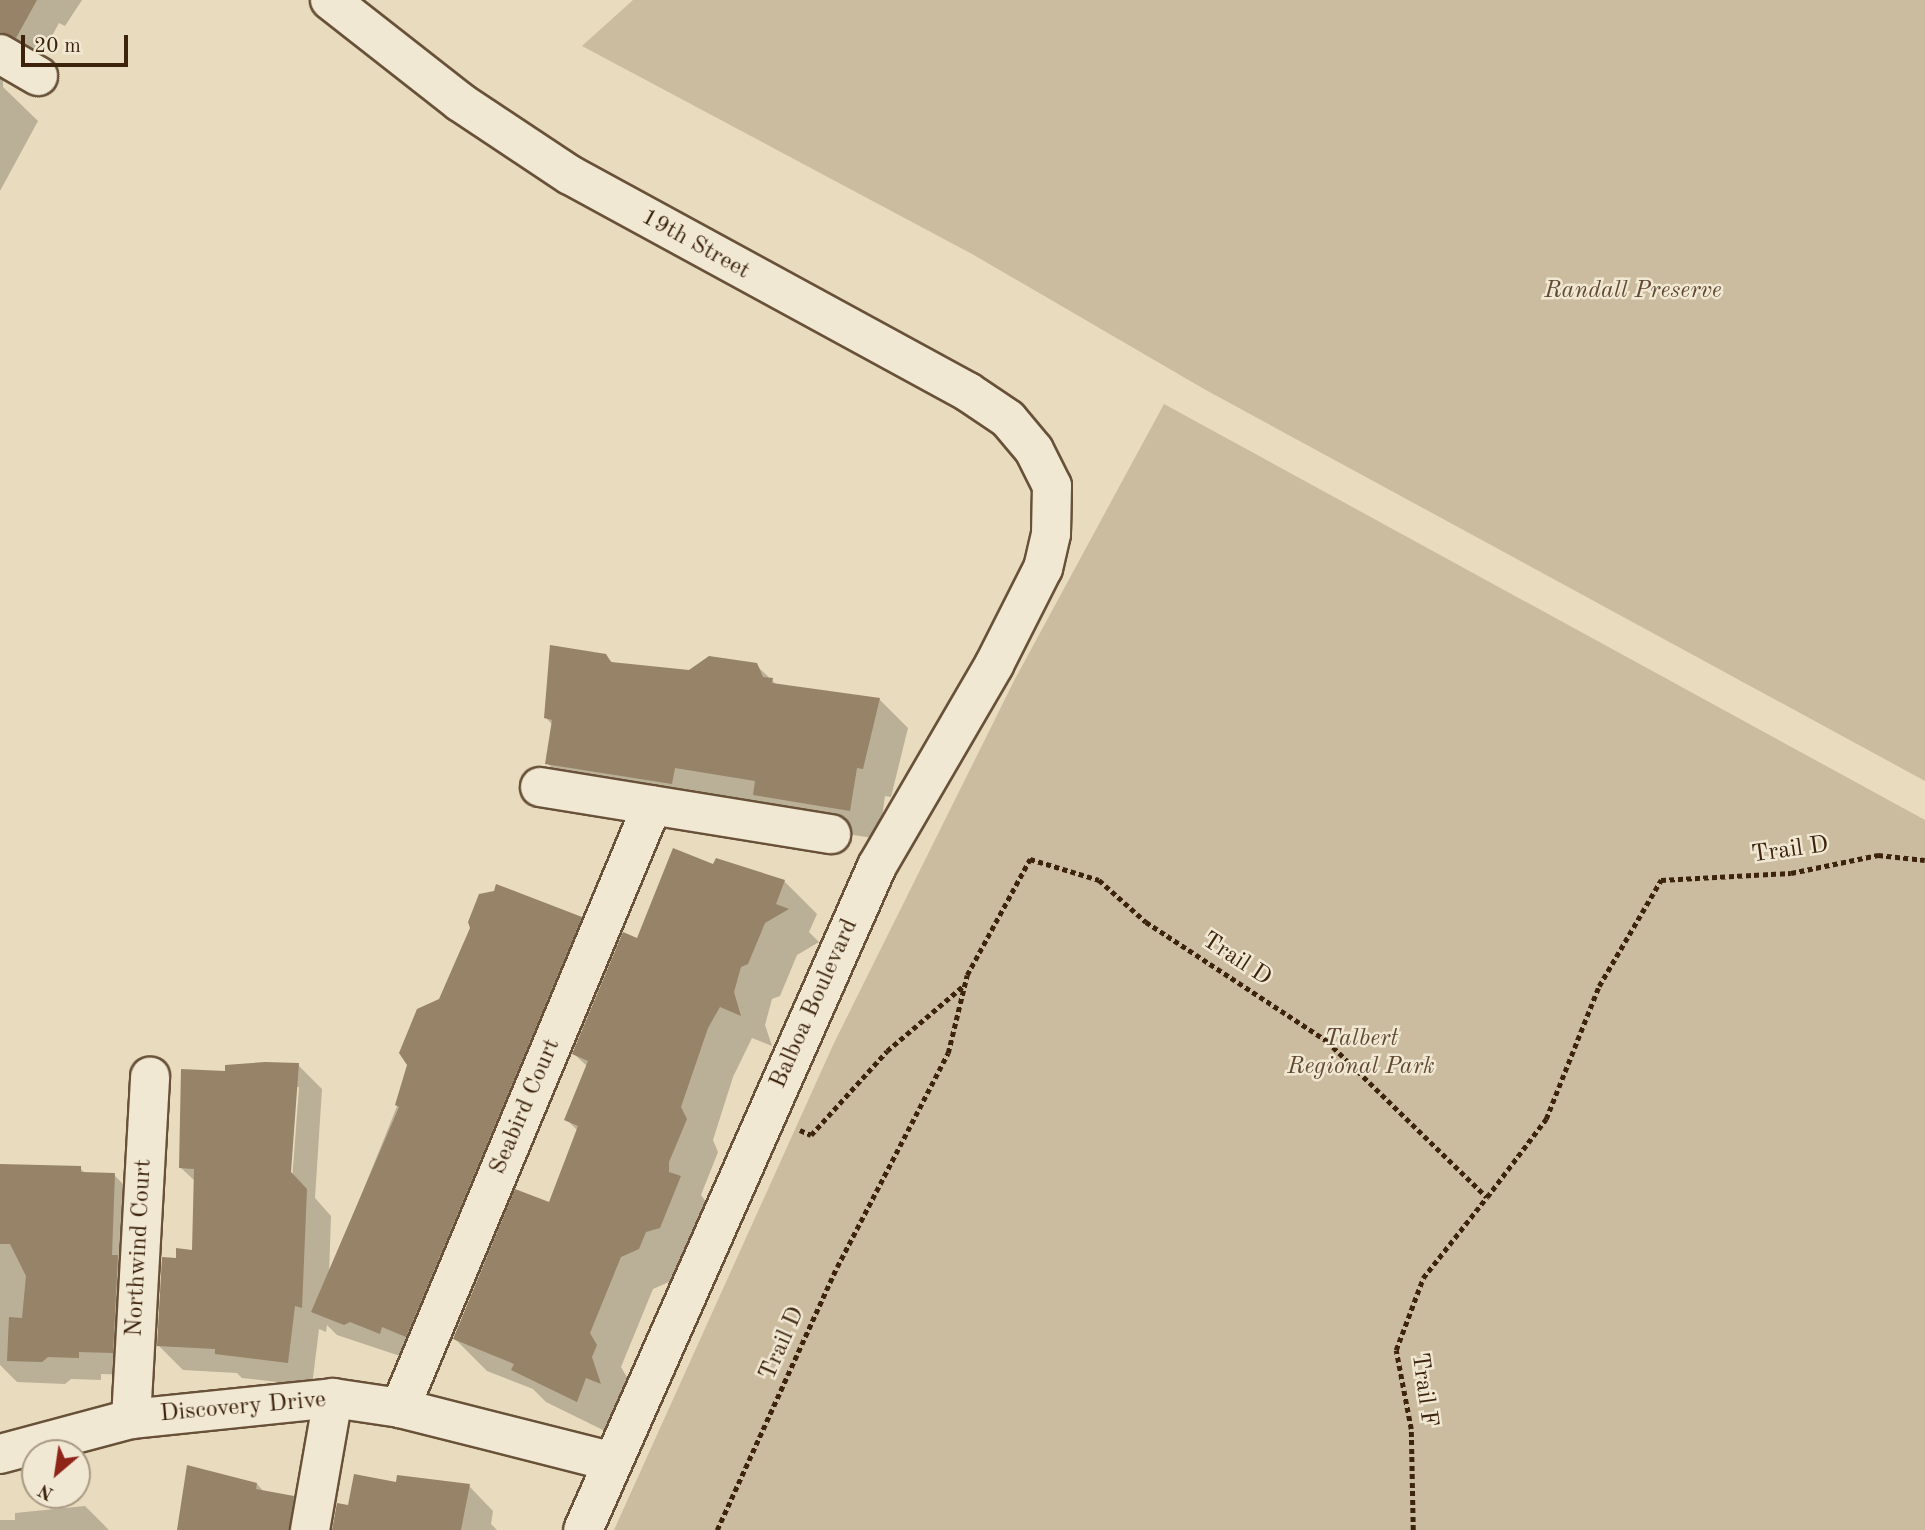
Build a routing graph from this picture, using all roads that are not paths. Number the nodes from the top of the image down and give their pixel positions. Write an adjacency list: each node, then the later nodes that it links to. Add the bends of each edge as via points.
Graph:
1 (330, 0): 4 (street, 19th Street, via 460,102 570,175 968,392 1009,419 1034,450)
2 (0, 54): 3 (street)
3 (38, 76)
4 (1052, 486): 13 (street, Balboa Boulevard, via 1051,534 1043,568 877,866)
5 (540, 787): 6 (street)
6 (652, 806): 7 (street); 10 (street, Seabird Court)
7 (831, 834)
8 (150, 1077): 11 (street, Northwind Court)
9 (333, 1398): 10 (street, Discovery Drive); 11 (street, Discovery Drive); 14 (street)
10 (400, 1408): 13 (street, Discovery Drive)
11 (131, 1419): 12 (street, Discovery Drive)
12 (0, 1454)
13 (610, 1461): 15 (street, Balboa Boulevard)
14 (310, 1530)
15 (583, 1530)

